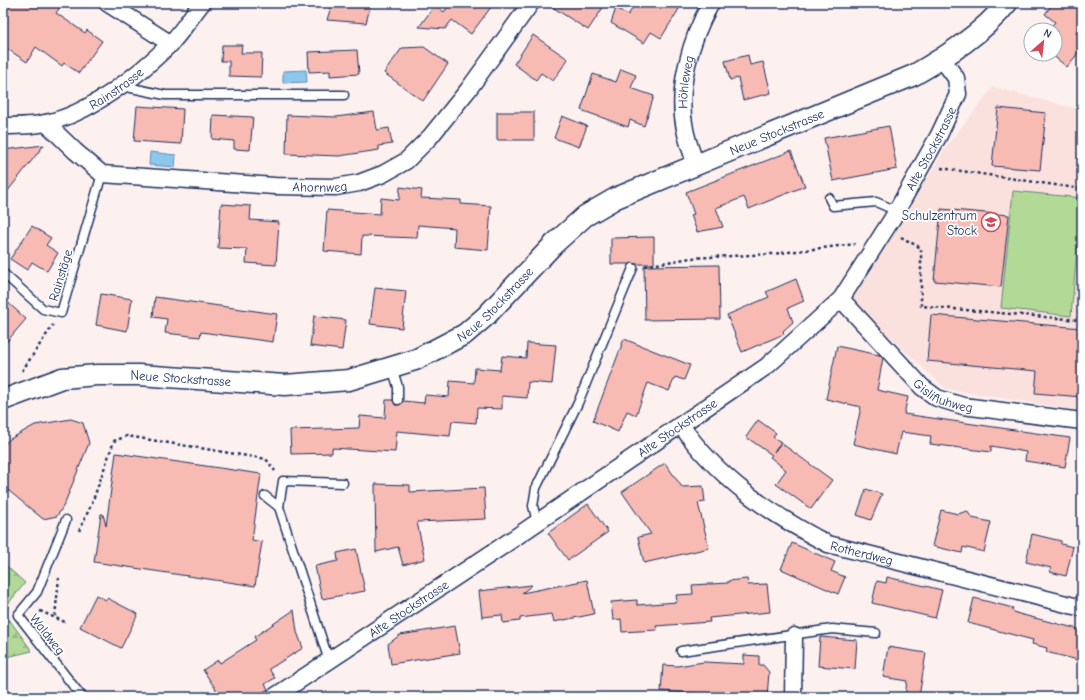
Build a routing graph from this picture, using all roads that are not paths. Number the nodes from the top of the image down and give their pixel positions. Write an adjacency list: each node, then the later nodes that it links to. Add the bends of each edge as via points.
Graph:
1 (107, 3): 6 (street)
2 (202, 3): 6 (street, Rainstrasse)
3 (531, 3): 13 (street, Ahornweg, via 430,138 406,161 383,174 359,183 336,187 275,186)
4 (711, 3): 12 (street, Höhleweg, via 687,62 683,89 685,128)
5 (1007, 3): 7 (street, Neue Stockstrasse, via 996,16)
6 (171, 44): 8 (street, Rainstrasse)
7 (942, 59): 12 (street, Neue Stockstrasse, via 914,75); 15 (street, Alte Stockstrasse, via 956,78 958,94 939,135)
8 (122, 86): 9 (lane, via 166,95); 10 (street, Rainstrasse, via 81,110)
9 (344, 95)
10 (46, 123): 11 (street, Rainstrasse); 13 (street)
11 (3, 126)
12 (696, 165): 19 (street, Neue Stockstrasse, via 616,198 585,216 465,334 415,360)
13 (102, 174): 17 (lane, Rainstäge, via 61,314 42,309)
14 (829, 198): 15 (lane, via 833,206 876,202)
15 (897, 211): 18 (street, Alte Stockstrasse)
16 (633, 268): 28 (lane, via 578,402 536,488 533,506)
17 (3, 273)
18 (841, 300): 22 (street, Gislifluhweg, via 922,387 937,398 963,406); 23 (street, Alte Stockstrasse, via 767,366)
19 (392, 367): 20 (street, Neue Stockstrasse, via 349,380 285,385 139,375 97,375 62,378); 21 (lane, via 398,387)
20 (3, 400)
21 (398, 400)
22 (1082, 421)
23 (681, 425): 28 (street, Alte Stockstrasse); 29 (street, Rotherdweg, via 693,443 753,499 790,524 828,544)
24 (343, 483): 26 (lane, via 283,481)
25 (265, 496): 26 (lane)
26 (279, 507): 33 (lane)
27 (66, 520): 34 (lane, Waldweg, via 37,592 18,615)
28 (537, 522): 33 (street, Alte Stockstrasse)
29 (1082, 608)
30 (876, 633): 31 (lane, via 832,629)
31 (794, 636): 32 (lane); 36 (street)
32 (681, 651)
33 (329, 661): 35 (street, Alte Stockstrasse)
34 (82, 697)
35 (274, 697)
36 (793, 697)

